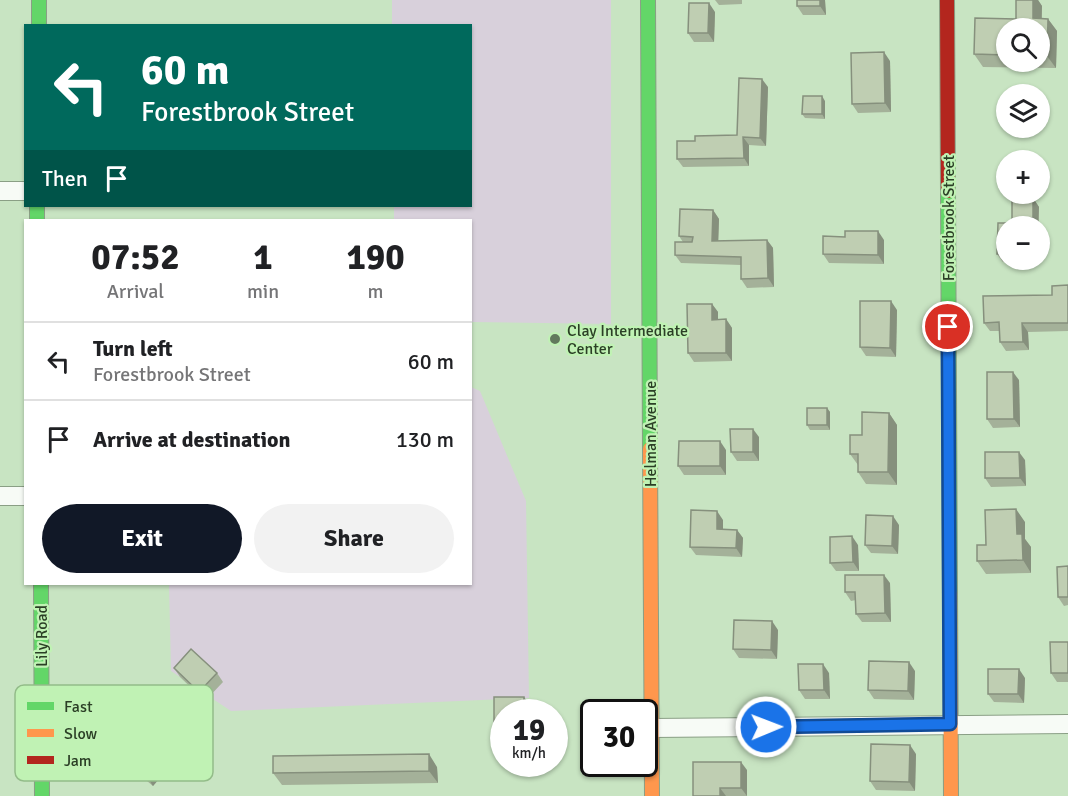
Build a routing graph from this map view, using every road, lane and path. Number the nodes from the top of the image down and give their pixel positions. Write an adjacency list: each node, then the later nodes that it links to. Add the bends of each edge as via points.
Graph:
1 (39, 0): 4 (street)
2 (648, 0): 11 (street, Helman Avenue)
3 (947, 0): 12 (street, Forestbrook Street)
4 (39, 24)
5 (0, 190): 6 (street)
6 (24, 191)
7 (0, 496): 8 (street)
8 (24, 496)
9 (41, 585): 10 (street, Lily Road)
10 (41, 685)
11 (651, 699)
12 (950, 724): 13 (street); 14 (street); 19 (street, Forestbrook Street)
13 (1068, 724)
14 (658, 728)
15 (652, 777): 18 (street, Helman Avenue)
16 (42, 781): 17 (street, Lily Road)
17 (42, 796)
18 (652, 796)
19 (951, 796)

